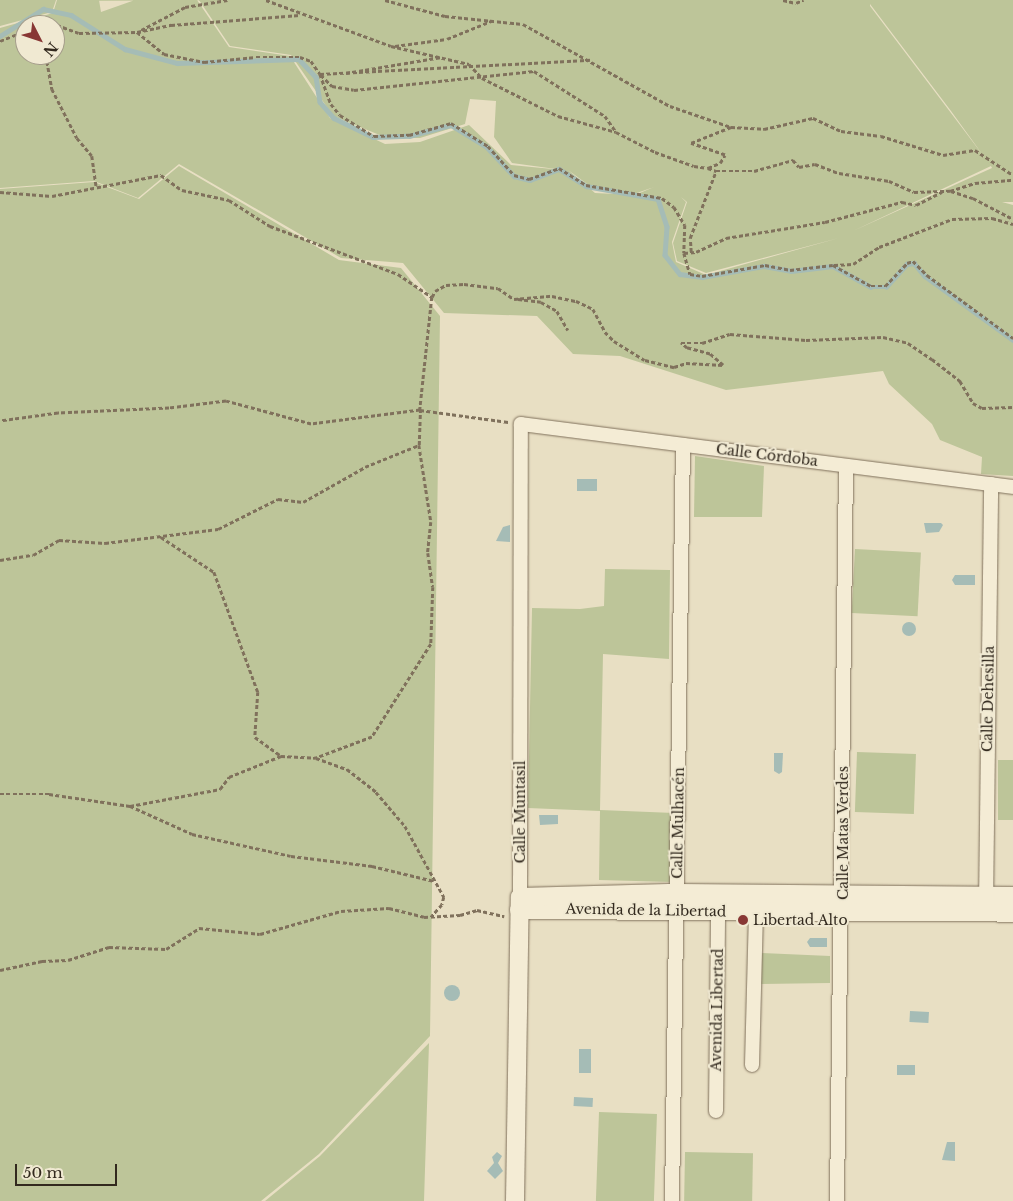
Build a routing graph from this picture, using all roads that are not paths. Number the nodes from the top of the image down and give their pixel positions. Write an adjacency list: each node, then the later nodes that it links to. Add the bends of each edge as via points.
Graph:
1 (521, 424): 2 (street, Calle Córdoba); 10 (street, Calle Muntasil)
2 (683, 445): 3 (street, Calle Córdoba); 8 (street, Calle Mulhacén)
3 (846, 466): 4 (street, Calle Córdoba); 6 (street, Calle Matas Verdes)
4 (991, 484): 5 (street, Calle Córdoba); 9 (street, Calle Dehesilla)
5 (1013, 487)
6 (843, 894): 8 (street, Avenida de la Libertad); 9 (street, Avenida de la Libertad); 13 (street, Calle Matas Verdes)
7 (1011, 899): 9 (street, Avenida de la Libertad)
8 (677, 902): 10 (street, Avenida de la Libertad); 11 (street, Avenida de la Libertad); 18 (street, Calle Mulhacén)
9 (986, 905): 13 (street, Avenida de la Libertad); 14 (street, Avenida de la Libertad)
10 (520, 908): 17 (street, Calle Muntasil)
11 (718, 910): 12 (street, Avenida de la Libertad); 16 (street, Avenida Libertad)
12 (756, 911): 13 (street, Avenida de la Libertad); 15 (street)
13 (842, 912): 19 (street, Calle Matas Verdes)
14 (1013, 913)
15 (752, 1065)
16 (716, 1110)
17 (515, 1201)
18 (672, 1201)
19 (837, 1201)

